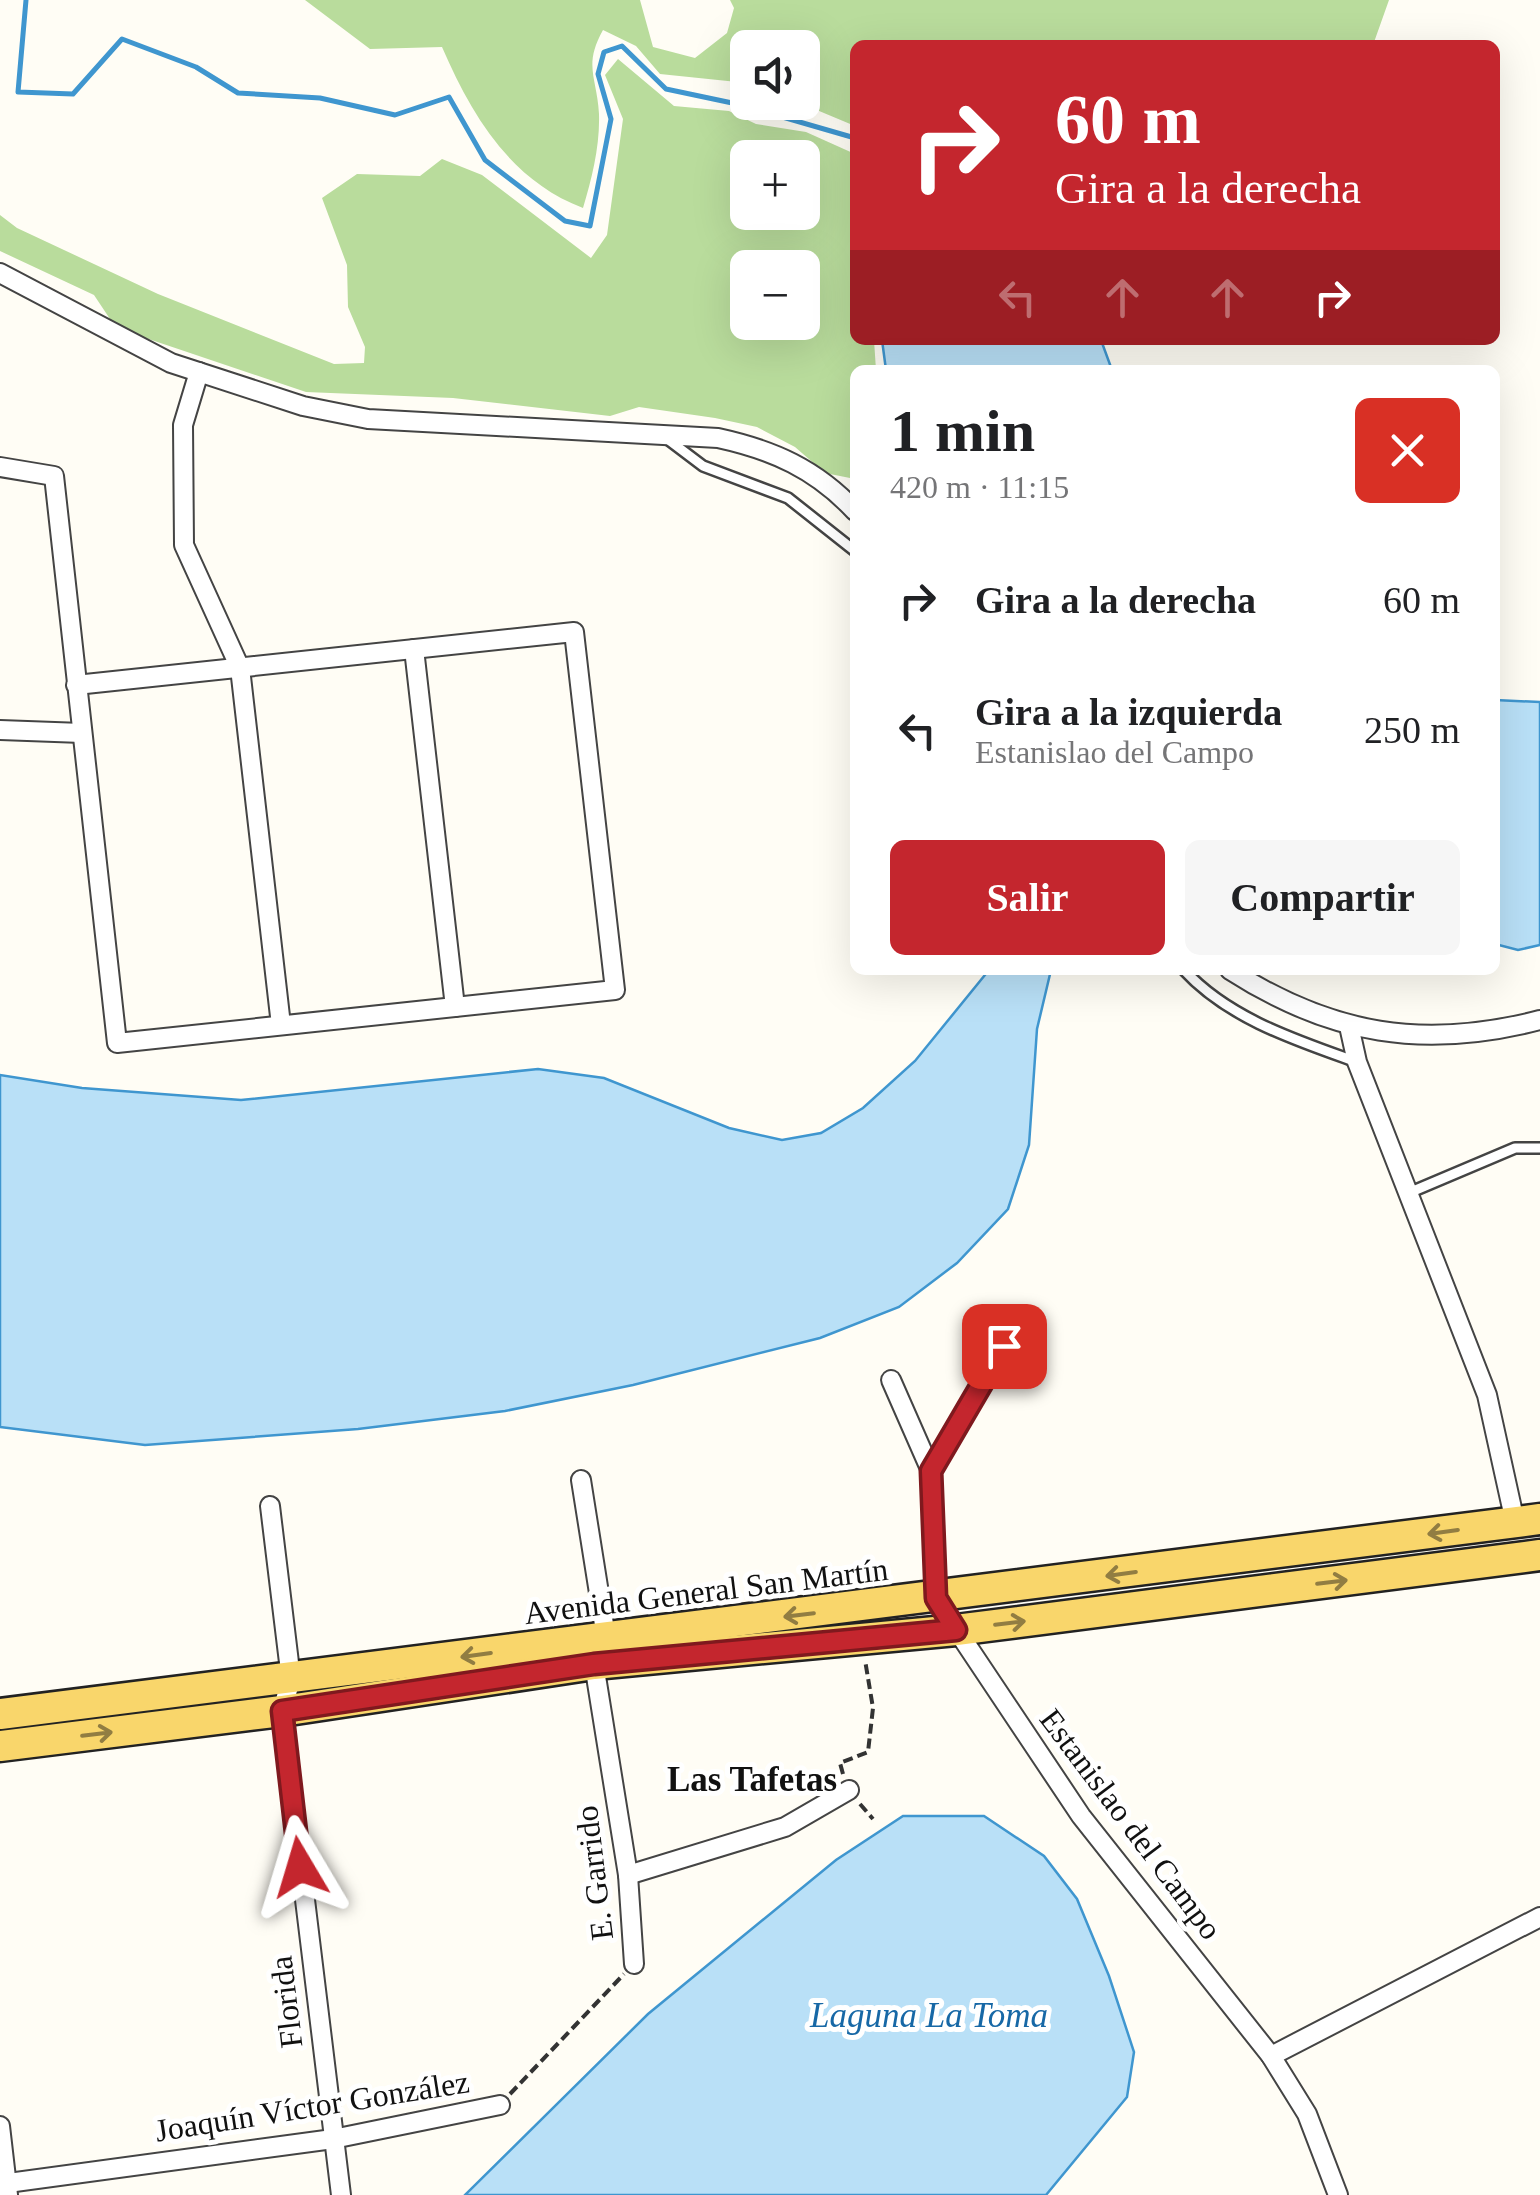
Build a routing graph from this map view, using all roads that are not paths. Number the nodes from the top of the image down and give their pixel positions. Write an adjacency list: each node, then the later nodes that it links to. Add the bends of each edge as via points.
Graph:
1 (0, 274): 2 (street, via 134,346)
2 (200, 372): 3 (street, via 303,406 368,418); 8 (street, via 183,425 184,545)
3 (663, 435): 5 (street, via 762,447 802,466); 6 (lane, via 703,466 788,498)
4 (0, 467): 9 (street, via 54,476)
5 (850, 507)
6 (850, 547)
7 (414, 649): 8 (street); 14 (street); 14 (street, via 574,632 581,689 615,990)
8 (240, 668): 9 (street); 16 (street)
9 (76, 685): 11 (street)
10 (0, 730): 11 (street)
11 (82, 733): 16 (street, via 117,1042)
12 (1190, 975): 18 (lane, via 1283,1036)
13 (1238, 975): 17 (street)
14 (455, 1007): 16 (street)
15 (1540, 1020): 17 (street, via 1478,1034 1409,1037)
16 (280, 1025)
17 (1349, 1026): 18 (street)
18 (1357, 1062): 20 (street)
19 (1540, 1148): 20 (lane, via 1514,1148)
20 (1412, 1192): 26 (street)
21 (1022, 1315): 23 (street)
22 (891, 1380): 23 (street, Estanislao del Campo)
23 (931, 1471): 28 (street, Estanislao del Campo)
24 (582, 1480): 30 (street, E. Garrido)
25 (270, 1506): 31 (street, Florida)
26 (1528, 1520): 28 (main road, Avenida General San Martín, one-way to 28)
27 (1540, 1555): 29 (main road, Avenida General San Martín, one-way to 27)
28 (936, 1598): 29 (street, Estanislao del Campo); 30 (main road, Avenida General San Martín, one-way to 30)
29 (956, 1630): 30 (main road, Avenida General San Martín); 39 (street, Estanislao del Campo, via 1081,1816)
30 (600, 1651): 31 (main road, Avenida General San Martín, one-way to 31); 32 (main road, Avenida General San Martín); 36 (street, E. Garrido)
31 (291, 1679): 32 (street, Florida); 33 (main road, Avenida General San Martín)
32 (282, 1711): 34 (main road, Avenida General San Martín, one-way to 32); 42 (street, Florida)
33 (0, 1714)
34 (0, 1746)
35 (848, 1790): 36 (street, via 785,1827)
36 (628, 1875): 38 (street, E. Garrido)
37 (1540, 1917): 39 (street)
38 (634, 1964)
39 (1272, 2056): 45 (street, Estanislao del Campo, via 1307,2114)
40 (500, 2105): 42 (street, Joaquín Víctor González)
41 (0, 2126): 43 (street)
42 (333, 2139): 43 (street, Joaquín Víctor González); 44 (street, Florida)
43 (5, 2187)
44 (341, 2195)
45 (1338, 2195)

